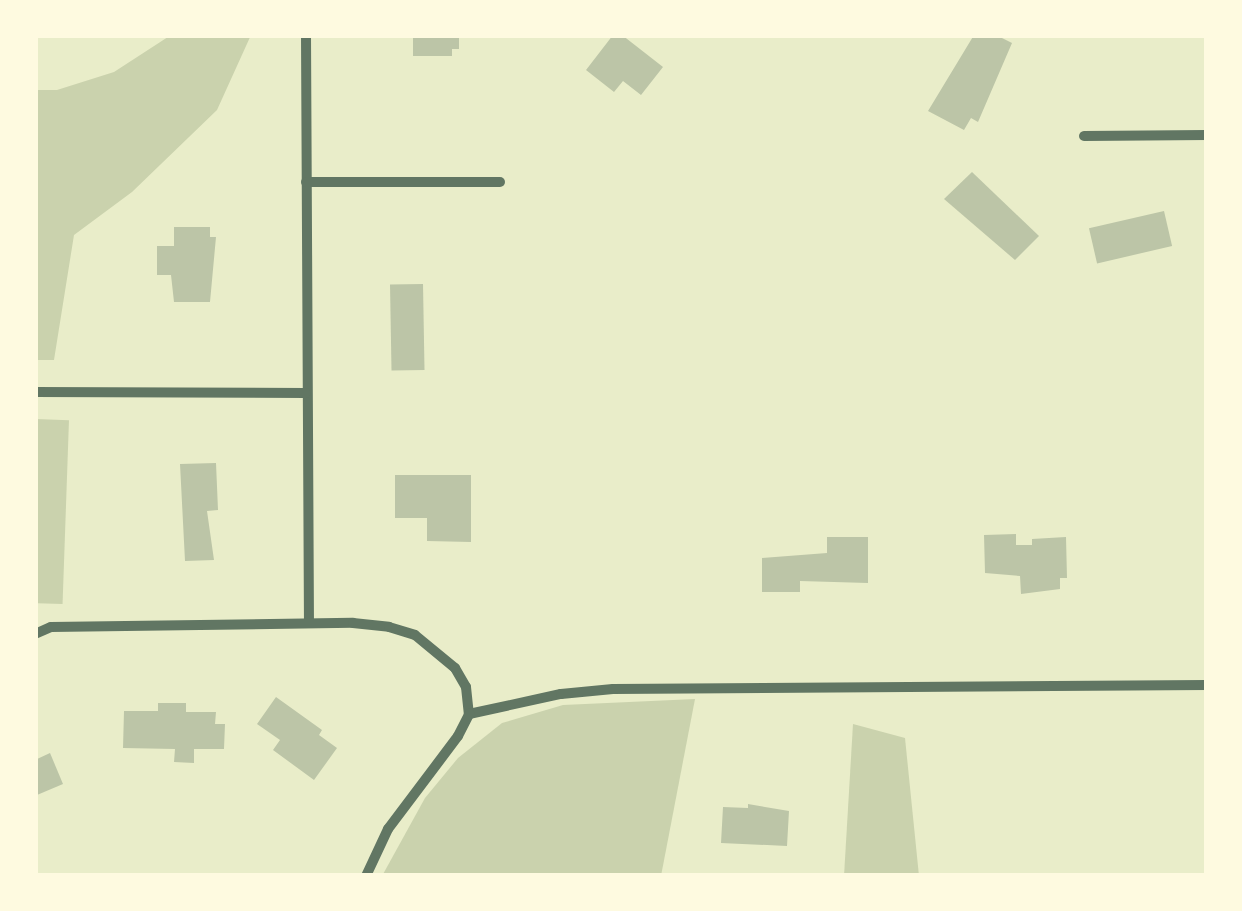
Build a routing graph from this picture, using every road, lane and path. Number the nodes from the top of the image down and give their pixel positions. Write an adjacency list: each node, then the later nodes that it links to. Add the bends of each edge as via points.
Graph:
1 (306, 35): 4 (street)
2 (1207, 135): 3 (street)
3 (1084, 136)
4 (306, 182): 5 (street); 7 (street)
5 (500, 182)
6 (35, 392): 7 (street)
7 (306, 393): 8 (street)
8 (309, 623): 9 (street, via 51,626); 11 (street, via 354,623 415,635 454,668 466,687)
9 (35, 634)
10 (1207, 684): 11 (street, via 613,688)
11 (468, 714): 12 (street, via 388,829)
12 (366, 876)

